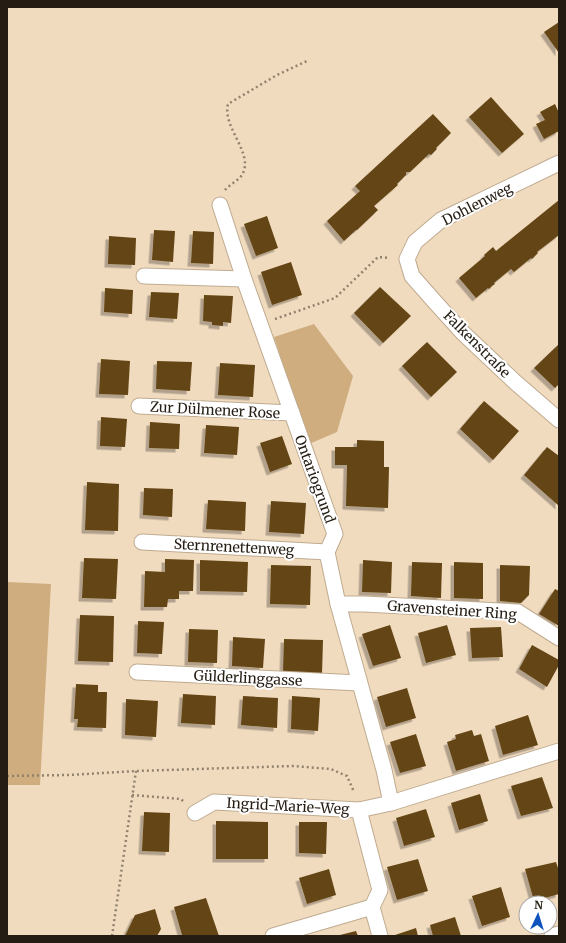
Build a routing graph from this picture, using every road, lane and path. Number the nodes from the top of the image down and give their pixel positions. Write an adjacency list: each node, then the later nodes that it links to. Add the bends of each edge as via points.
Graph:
1 (307, 61): 3 (path, via 277,75 228,104 226,108 229,121 245,161 245,168 242,175 222,194)
2 (559, 163): 4 (street, Dohlenweg, via 441,220 415,242)
3 (220, 205): 6 (street, Ontariogrund)
4 (407, 259): 7 (path, via 378,257 334,298); 10 (street, Falkenstraße, via 412,276 464,333)
5 (144, 276): 6 (street)
6 (244, 279): 7 (street, Ontariogrund)
7 (261, 324): 9 (street, Ontariogrund)
8 (139, 406): 9 (street, Zur Dülmener Rose)
9 (292, 414): 12 (street, Ontariogrund, via 334,534)
10 (559, 420)
11 (142, 542): 12 (street, Sternrenettenweg)
12 (326, 552): 13 (street)
13 (338, 604): 14 (street, Gravensteiner Ring, via 518,612); 16 (street)
14 (559, 638)
15 (137, 672): 16 (street, Gülderlinggasse)
16 (359, 683): 21 (street)
17 (559, 751): 21 (street)
18 (136, 771): 19 (path); 20 (path); 22 (path, via 293,766 331,769 347,776)
19 (7, 776)
20 (132, 795): 23 (path, via 181,799); 26 (path)
21 (391, 803): 22 (street)
22 (359, 810): 23 (street, Ingrid-Marie-Weg, via 214,802); 24 (street, via 380,890)
23 (195, 813)
24 (372, 907): 27 (street); 28 (street)
25 (559, 934): 29 (street)
26 (112, 936)
27 (272, 936)
28 (380, 936)
29 (552, 936)

